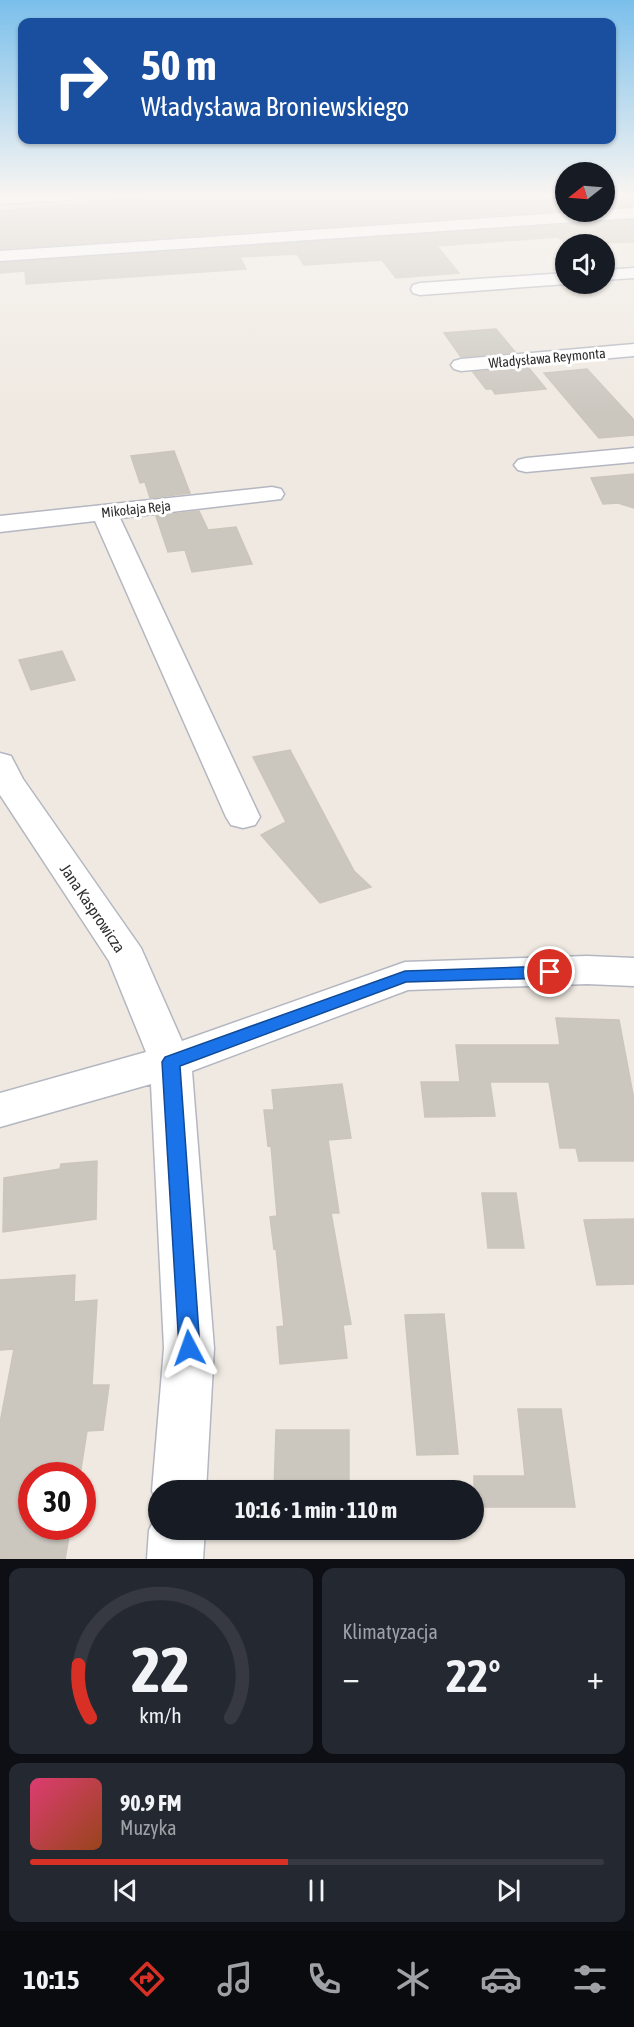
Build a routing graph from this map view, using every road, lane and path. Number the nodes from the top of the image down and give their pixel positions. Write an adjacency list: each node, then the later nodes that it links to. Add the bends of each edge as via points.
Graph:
1 (634, 273): 2 (street)
2 (615, 274)
3 (555, 279): 4 (street)
4 (420, 289)
5 (634, 350): 6 (street, Władysława Reymonta)
6 (461, 365)
7 (634, 455): 8 (street)
8 (526, 465)
9 (272, 494): 10 (street, Mikołaja Reja)
10 (104, 512): 11 (street, Mikołaja Reja); 13 (street)
11 (0, 524)
12 (0, 763): 15 (street, Jana Kasprowicza, via 7,780 127,958)
13 (243, 817)
14 (634, 972): 15 (street, via 405,976)
15 (171, 1062): 16 (street); 17 (street, Jana Kasprowicza, via 189,1348)
16 (0, 1110)
17 (180, 1480)
18 (176, 1540): 19 (street)
19 (175, 1559)

